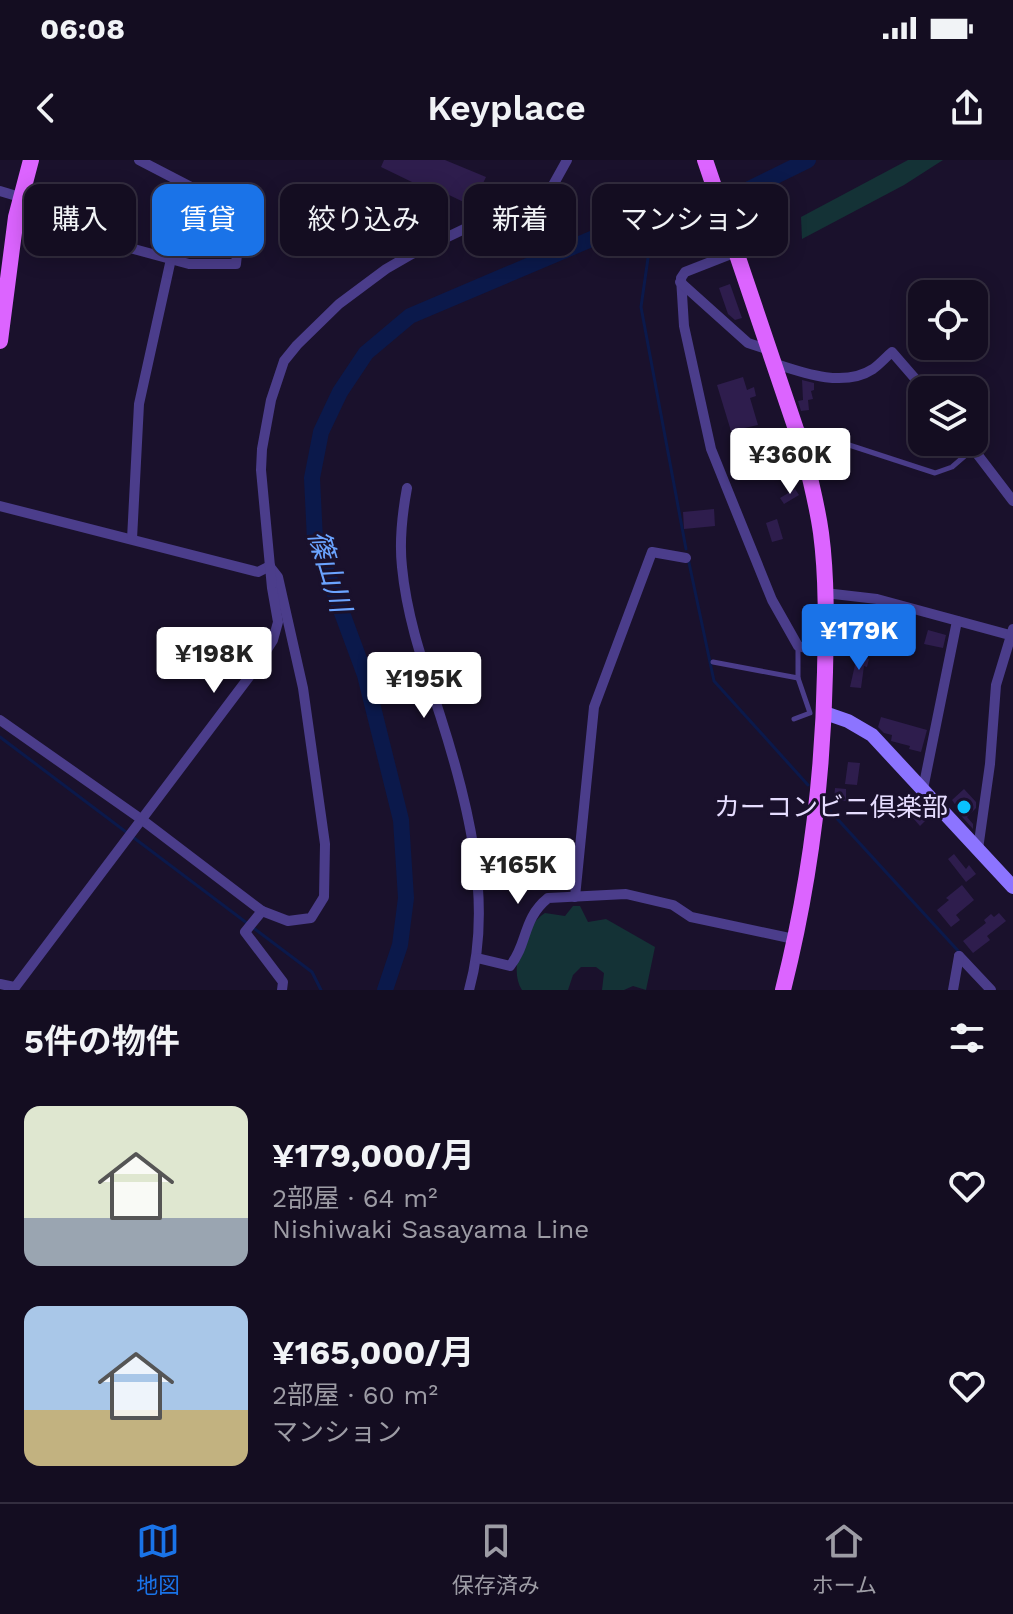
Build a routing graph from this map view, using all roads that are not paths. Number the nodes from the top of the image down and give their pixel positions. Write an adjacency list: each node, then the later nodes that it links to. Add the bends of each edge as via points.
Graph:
1 (31, 160): 7 (main road)
2 (139, 160): 11 (street, via 245,219 236,264)
3 (567, 160): 24 (street, via 552,187 386,269 339,304 284,361 262,449)
4 (705, 160): 5 (main road)
5 (713, 184)
6 (0, 191): 7 (street)
7 (20, 197): 8 (main road)
8 (16, 217): 11 (street); 13 (main road)
9 (721, 256): 12 (street, via 685,272)
10 (737, 256): 14 (main road)
11 (171, 259): 22 (street, via 139,404)
12 (680, 282): 14 (street, via 748,343); 28 (street, via 684,326 711,449 772,600)
13 (0, 341)
14 (771, 356): 15 (street, via 803,373 829,377 871,370 892,352); 16 (main road)
15 (913, 376)
16 (795, 427): 17 (lane, via 935,473 952,467); 25 (main road, via 816,508)
17 (962, 456)
18 (979, 456): 20 (street)
19 (407, 488): 42 (street, via 402,567 414,640 466,807 477,877)
20 (1013, 501)
21 (0, 506): 22 (street)
22 (132, 539): 24 (street, via 258,572)
23 (686, 558): 39 (street, via 652,552 594,707)
24 (270, 566): 36 (street, via 278,622 273,640); 40 (street, via 278,577 303,688 325,857 324,897 311,918 288,921)
25 (825, 593): 26 (street, via 877,599); 29 (main road)
26 (957, 621): 27 (street); 35 (street)
27 (1012, 634): 37 (street, via 996,685)
28 (798, 646): 29 (street); 31 (lane)
29 (826, 650): 32 (main road)
30 (713, 662): 31 (lane)
31 (798, 678): 33 (lane, via 810,713)
32 (825, 713): 35 (main road, via 872,735); 41 (main road, via 814,840)
33 (794, 719)
34 (0, 720): 36 (street)
35 (923, 789): 37 (main road)
36 (141, 819): 40 (street); 44 (street)
37 (978, 849): 38 (main road)
38 (1013, 887)
39 (575, 897): 41 (street, via 646,897 691,917); 42 (street, via 548,898 540,904 510,966)
40 (262, 911): 45 (street, via 245,932 283,982)
41 (794, 939): 47 (main road)
42 (477, 958): 46 (street)
43 (0, 984): 44 (street)
44 (14, 988)
45 (282, 990)
46 (469, 990)
47 (783, 990)
48 (953, 990): 49 (street, via 959,956)
49 (991, 990)

